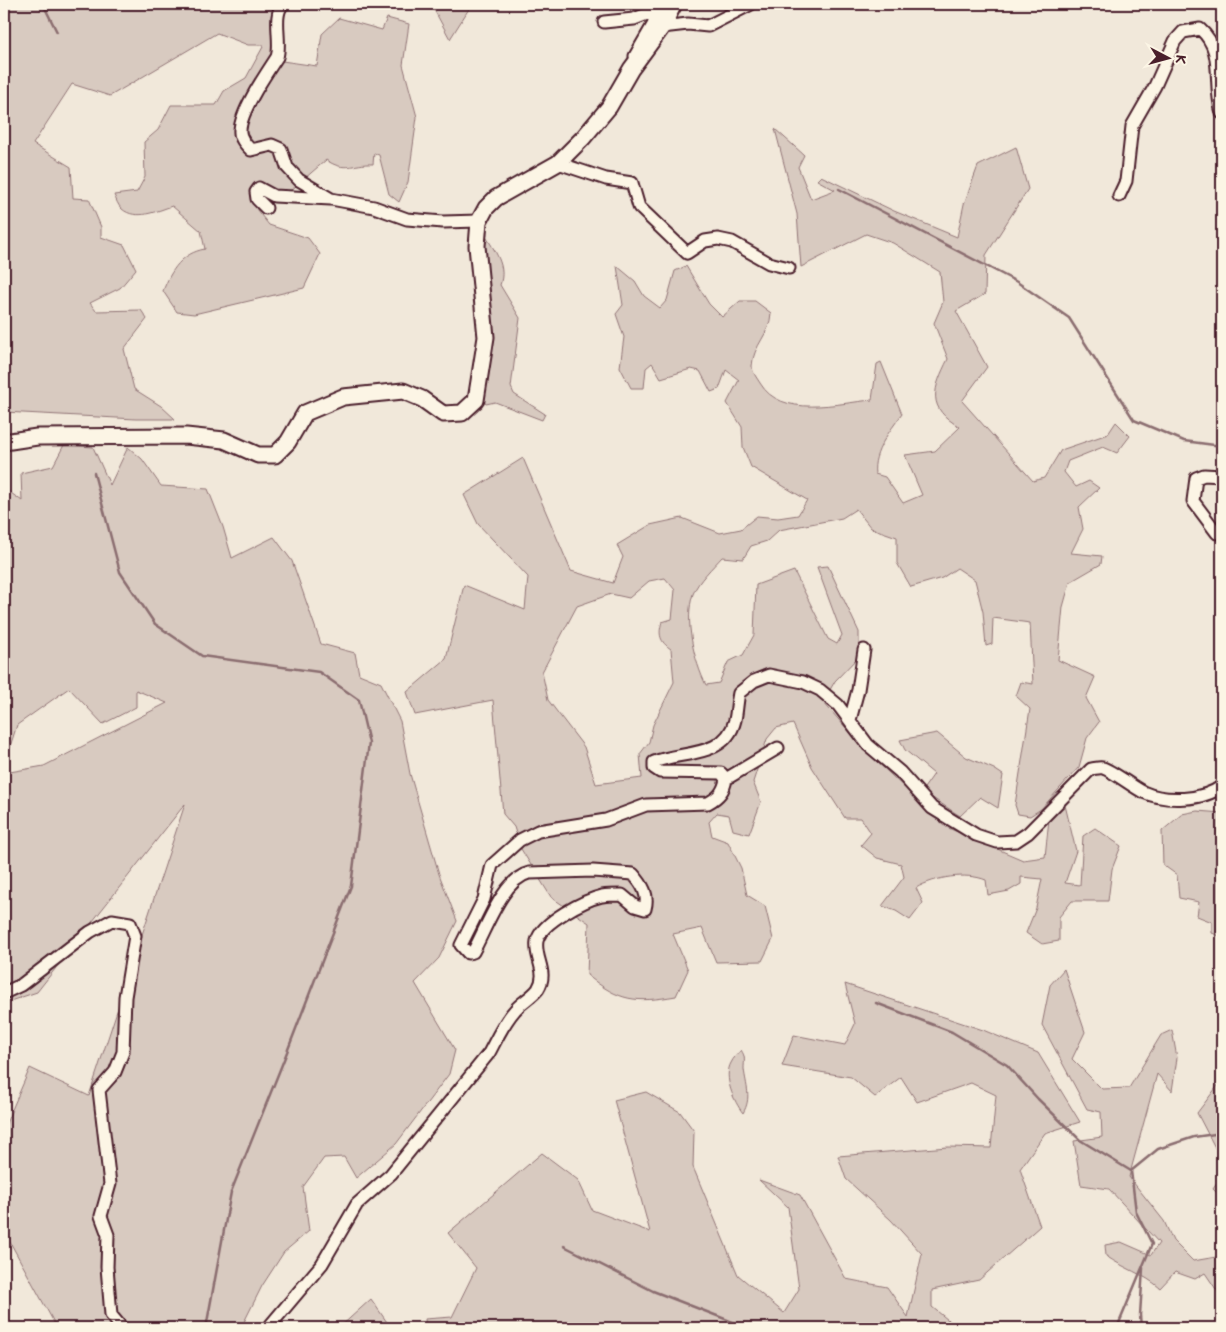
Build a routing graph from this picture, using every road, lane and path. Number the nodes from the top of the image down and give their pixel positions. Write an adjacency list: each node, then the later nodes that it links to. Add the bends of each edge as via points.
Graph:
1 (283, 4): 10 (street, via 278,18 280,47 277,57 242,120 240,132 252,150 272,145 281,149 288,167 299,180)
2 (751, 4): 5 (street, via 708,26)
3 (665, 6): 4 (street, via 634,19); 5 (main road); 6 (street, via 641,43)
4 (604, 22)
5 (662, 27): 6 (main road)
6 (631, 69): 8 (main road, via 609,106)
7 (1222, 113): 9 (street, via 1218,99 1218,58 1211,38 1200,29 1183,32 1175,41 1132,126 1126,181)
8 (558, 163): 12 (main road, via 496,198); 13 (street, via 606,179 632,183 639,207 687,253 705,241 718,239 732,242 769,263)
9 (1119, 196)
10 (332, 199): 11 (street, via 274,196 259,188 257,199); 12 (street, via 374,207 407,219)
11 (266, 208)
12 (479, 221): 14 (main road, via 478,246 486,337 476,400 462,413 444,414 403,391 343,397 305,413 276,455 258,455 224,440 186,436 37,437)
13 (789, 268)
14 (4, 442)
15 (1222, 476): 16 (street, via 1196,478 1193,501 1218,533)
16 (1222, 532)
17 (864, 650): 18 (street)
18 (850, 720): 20 (street, via 826,695 803,682 769,675 754,681 739,693 735,721 717,747 654,762 654,768 660,772 704,771 721,773); 21 (street, via 868,744 900,772 932,808 976,835 997,842 1016,841 1028,834 1091,769 1103,768 1146,793 1162,797 1192,798 1214,792)
19 (778, 748): 20 (street)
20 (726, 778): 24 (street, via 724,789 708,804 646,805 606,820 538,831 520,840 492,865 484,899 462,945 468,953 472,952 507,888 519,876 529,873 593,871 633,874 642,884 647,900 645,909 635,906 622,895 604,896 588,901 548,926 538,939 537,956 543,969 538,990 515,1010 489,1053 391,1174 357,1204 322,1264)
21 (1222, 786)
22 (4, 993): 23 (street, via 21,985 90,932 112,920 130,923 135,936 124,997 123,1052 115,1072 99,1090 110,1184 101,1216 108,1235 111,1315)
23 (122, 1328)
24 (268, 1328)

